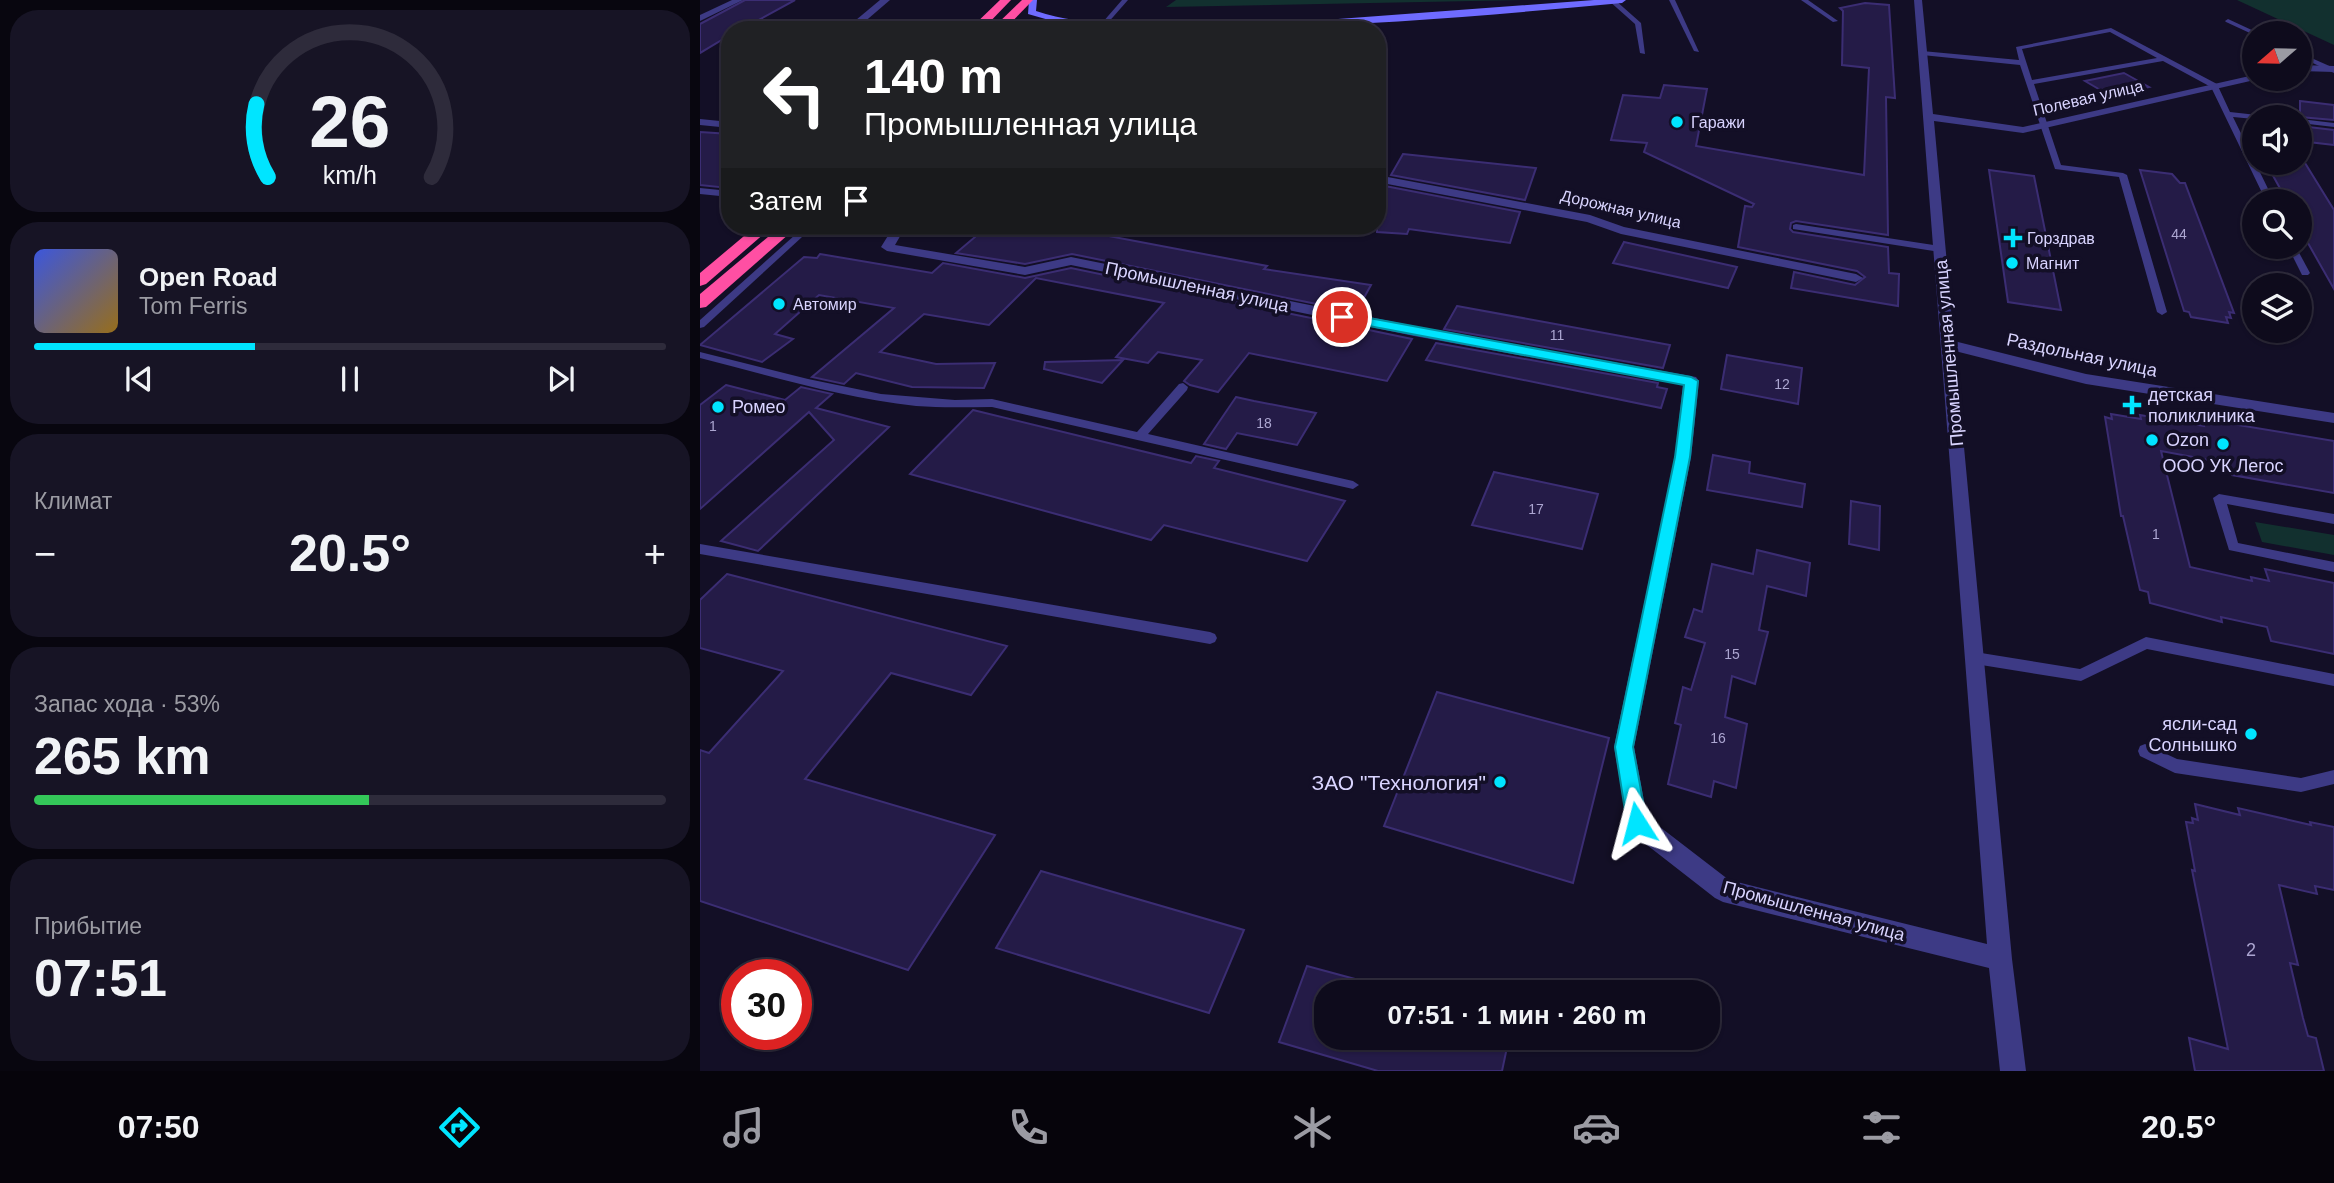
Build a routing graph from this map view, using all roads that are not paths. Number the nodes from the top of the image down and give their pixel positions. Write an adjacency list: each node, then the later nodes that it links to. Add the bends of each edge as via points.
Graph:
1 (739, 0): 11 (street)
2 (886, 0): 12 (street)
3 (1006, 0): 13 (highway)
4 (1028, 0): 14 (highway)
5 (1033, 0): 15 (main road, via 1031,12)
6 (1125, 0): 16 (lane)
7 (1615, 0): 17 (main road); 22 (lane, via 1638,23)
8 (1672, 0): 21 (lane)
9 (1804, 0): 18 (lane)
10 (1918, 0): 23 (street)
11 (700, 18)
12 (860, 21)
13 (984, 21)
14 (1006, 21)
15 (1064, 21)
16 (1107, 21)
17 (1370, 21)
18 (1835, 21)
19 (2228, 21): 20 (lane)
20 (2242, 27)
21 (1697, 51)
22 (1643, 53)
23 (1922, 53): 26 (lane); 34 (street)
24 (2164, 59): 26 (lane, via 2112,30 2018,48); 30 (lane); 31 (lane)
25 (2312, 61): 28 (lane)
26 (2024, 63): 30 (lane)
27 (2312, 69): 28 (street)
28 (2332, 70)
29 (2242, 80): 31 (street, Полевая улица)
30 (2030, 83): 36 (lane)
31 (2214, 86): 32 (lane); 36 (street, Полевая улица)
32 (2228, 114): 33 (lane); 41 (lane)
33 (2242, 115)
34 (1928, 117): 36 (street, Полевая улица, via 2022,130); 49 (street)
35 (700, 122): 38 (street)
36 (2044, 122): 55 (lane, via 2058,167 2123,175)
37 (2312, 122): 39 (lane)
38 (721, 124)
39 (2334, 125)
40 (1386, 179): 52 (street, Дорожная улица)
41 (2264, 189)
42 (700, 191): 43 (lane)
43 (721, 193)
44 (1796, 227): 49 (lane)
45 (754, 235): 53 (highway)
46 (779, 235): 54 (highway)
47 (800, 235): 56 (lane)
48 (894, 235): 71 (street, Промышленная улица, via 887,247 1025,271 1071,261 1414,331 1691,381 1683,457 1624,747 1637,823 1723,890)
49 (1940, 249): 57 (street, Промышленная улица)
50 (2298, 259): 51 (lane)
51 (2305, 273)
52 (1856, 278)
53 (700, 281)
54 (700, 303)
55 (2162, 312)
56 (700, 325)
57 (1948, 344): 60 (street, Раздольная улица, via 2085,379); 67 (street, Промышленная улица)
58 (700, 355): 61 (lane, via 890,401 992,403)
59 (1183, 387): 61 (lane)
60 (2334, 418)
61 (1140, 436): 62 (lane)
62 (1353, 485)
63 (2334, 519): 65 (lane, via 2218,498 2233,548)
64 (700, 549): 66 (lane)
65 (2334, 567)
66 (1210, 638)
67 (1975, 658): 68 (lane, via 2081,675 2146,643); 71 (street, Промышленная улица)
68 (2334, 680)
69 (2145, 751): 70 (lane, via 2175,766 2301,785)
70 (2334, 777)
71 (2000, 959): 72 (street, Промышленная улица)
72 (2013, 1071)

